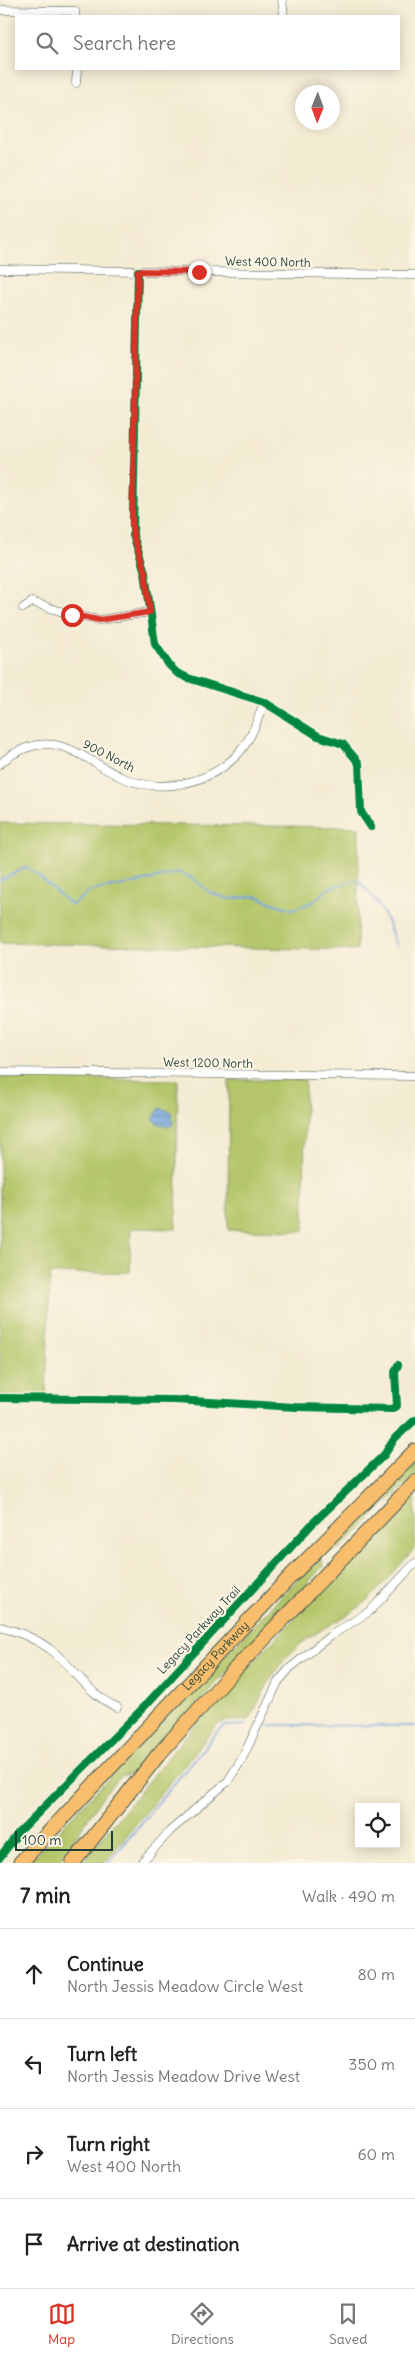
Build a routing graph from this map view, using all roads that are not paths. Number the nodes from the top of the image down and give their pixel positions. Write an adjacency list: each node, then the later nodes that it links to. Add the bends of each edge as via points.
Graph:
1 (282, 0): 4 (street)
2 (0, 10): 3 (street, via 75,11)
3 (75, 15)
4 (284, 15)
5 (77, 70): 6 (street)
6 (76, 83)
7 (0, 269): 8 (street, West 400 North)
8 (138, 271): 9 (street, West 400 North); 11 (street, via 132,523 145,572)
9 (415, 275)
10 (23, 608): 11 (street, via 32,602 99,620)
11 (150, 612): 12 (street, via 155,644 177,673)
12 (264, 702): 13 (street, 900 North, via 252,734 237,755 211,775 189,782 144,784 124,778 66,746 48,743 12,753); 14 (street, via 318,736 343,744 359,764 361,812)
13 (0, 764)
14 (371, 827)
15 (0, 1072): 16 (street, West 1200 North)
16 (415, 1076)
17 (398, 1365): 18 (street, via 397,1406 393,1409 174,1400)
18 (0, 1398)
19 (415, 1451): 24 (highway, Legacy Parkway, via 290,1577)
20 (415, 1482): 25 (highway, Legacy Parkway, via 236,1668 159,1754)
21 (415, 1563): 26 (street, via 370,1611 330,1636 290,1668 278,1682 228,1782 170,1831)
22 (0, 1628): 23 (street, via 27,1636 50,1650 104,1702)
23 (117, 1707)
24 (20, 1863)
25 (73, 1863)
26 (141, 1863)

